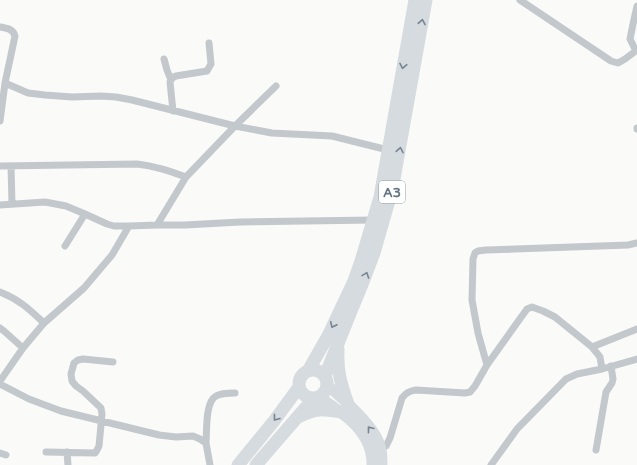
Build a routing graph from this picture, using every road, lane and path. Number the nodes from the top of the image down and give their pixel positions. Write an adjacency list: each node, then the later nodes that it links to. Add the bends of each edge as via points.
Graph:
1 (415, 0): 16 (highway, A3, one-way to 16)
2 (426, 0): 32 (highway, A3, one-way to 2, via 374,252 394,185)
3 (520, 0): 7 (street, via 611,61 618,63)
4 (637, 6): 7 (street, via 630,39)
5 (0, 27): 10 (street, via 10,29 15,36)
6 (209, 43): 9 (street, via 211,64 207,71 176,76)
7 (637, 50)
8 (164, 59): 9 (street)
9 (171, 80): 12 (street)
10 (5, 83): 12 (street, via 28,93 59,97 101,96 132,100); 13 (street)
11 (276, 86): 15 (street)
12 (173, 111): 15 (street)
13 (0, 117): 14 (street)
14 (0, 121)
15 (235, 126): 16 (street, via 272,133 332,136); 19 (street)
16 (388, 150): 23 (highway, A3, via 380,198)
17 (0, 166): 18 (street)
18 (11, 166): 19 (street, via 137,164 162,168); 20 (street)
19 (186, 177): 24 (street)
20 (12, 204): 21 (street); 22 (street, via 45,202 66,206)
21 (0, 205)
22 (85, 214): 25 (street, via 114,226); 27 (street)
23 (373, 220): 24 (street); 40 (highway, A3, one-way to 40, via 354,281)
24 (156, 225): 25 (street)
25 (129, 226): 29 (street, via 112,255 84,288)
26 (637, 243): 37 (street, via 486,250 475,253 472,300)
27 (65, 246)
28 (0, 292): 29 (street, via 22,303)
29 (44, 323): 34 (street)
30 (0, 328): 34 (street)
31 (637, 329): 33 (street)
32 (339, 342): 41 (highway, A3); 46 (highway, via 338,371)
33 (592, 347): 37 (street, via 555,317 532,307 527,309); 39 (street, via 600,357)
34 (23, 348): 42 (street)
35 (637, 359): 38 (street)
36 (113, 362): 48 (street, via 78,360 74,363 71,374 76,386 101,408)
37 (487, 365): 50 (street, via 470,392 416,390 405,394 390,438 386,446)
38 (611, 366): 39 (street); 51 (street, via 613,379 606,392)
39 (602, 369): 60 (street, via 566,379 517,429)
40 (308, 371): 41 (highway, via 321,372); 43 (highway, via 301,376)
41 (326, 380): 45 (highway, via 326,390); 46 (main road)
42 (0, 382): 48 (street, via 61,411)
43 (299, 387): 45 (highway, via 305,395); 56 (highway, one-way to 56)
44 (235, 392): 49 (street, via 222,394 211,400)
45 (317, 397): 46 (main road); 47 (highway)
46 (345, 408): 47 (highway, via 313,410); 50 (main road, one-way to 46, via 371,430); 58 (main road, via 367,441)
47 (298, 416): 57 (highway)
48 (101, 420): 49 (street, via 159,435 193,436); 53 (street, via 99,446 95,453)
49 (206, 443): 55 (street)
50 (380, 447): 59 (main road)
51 (596, 450)
52 (46, 452): 53 (street)
53 (68, 452): 54 (street)
54 (68, 465)
55 (210, 465)
56 (238, 465)
57 (256, 465)
58 (372, 465)
59 (382, 465)
60 (491, 465)

